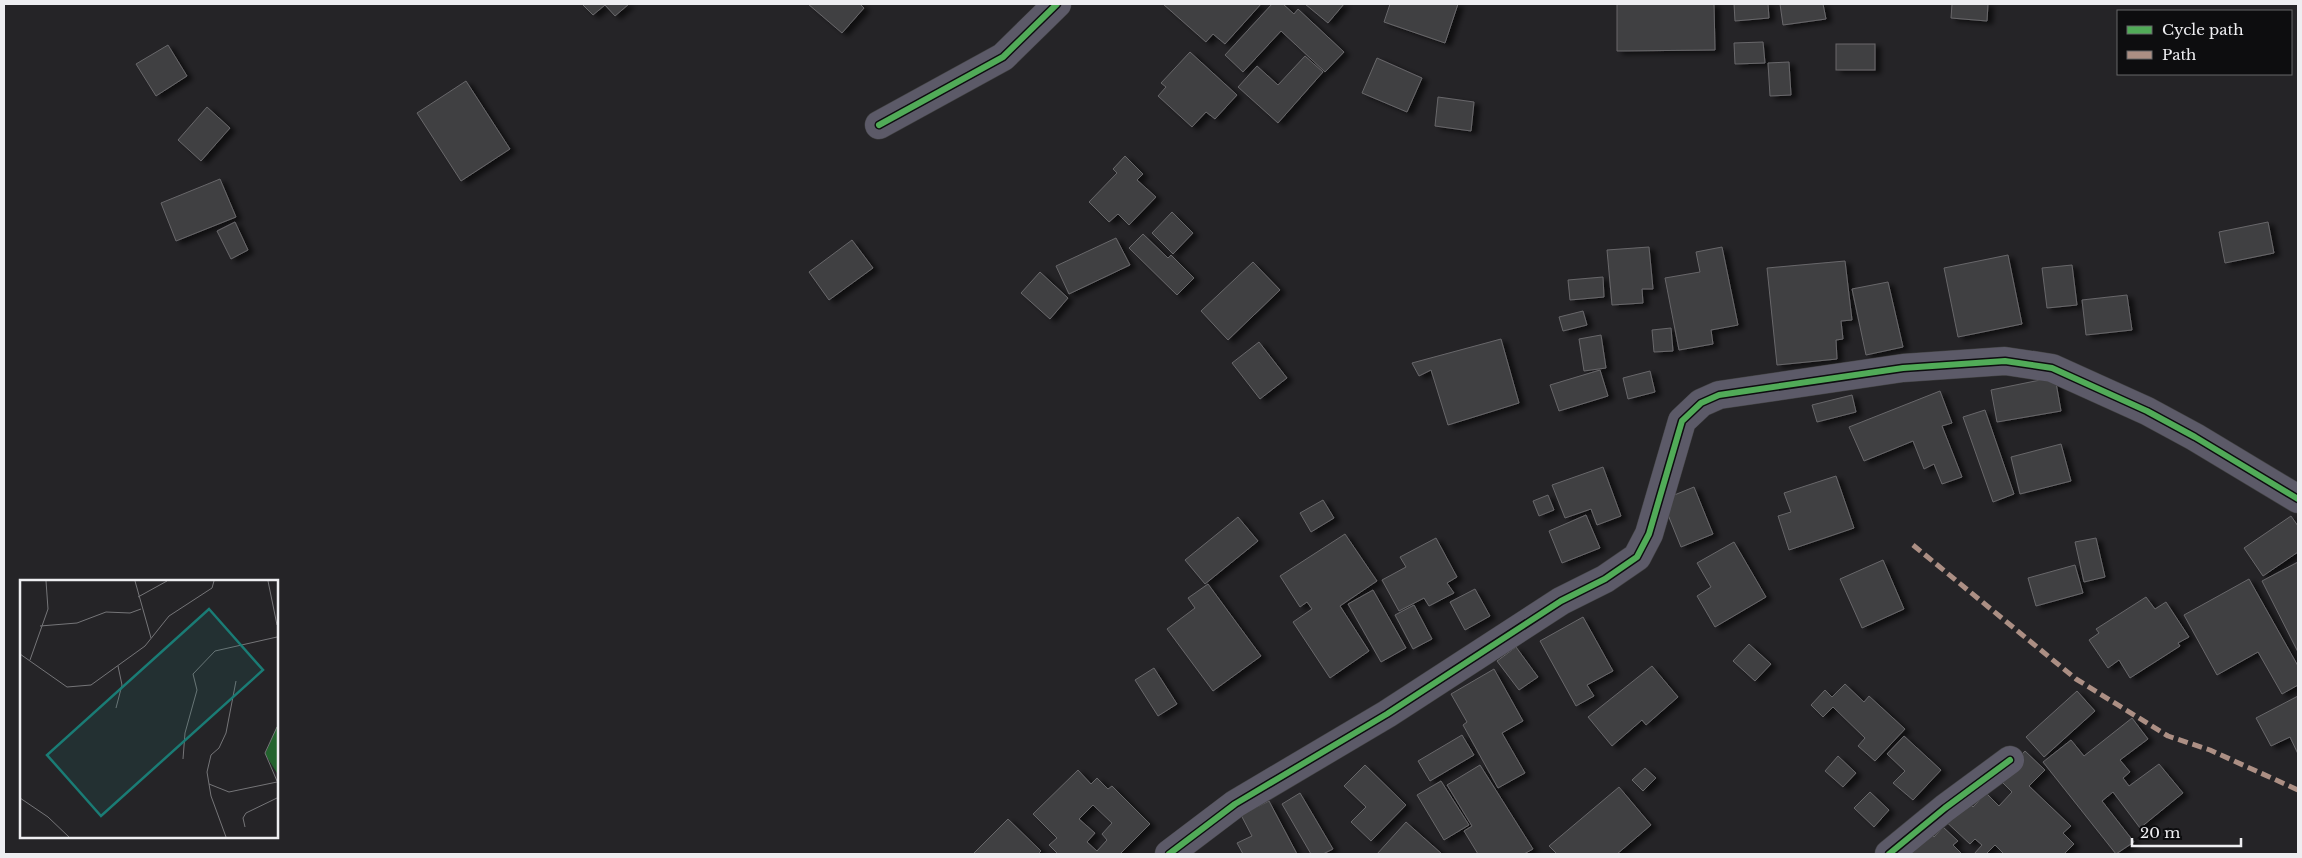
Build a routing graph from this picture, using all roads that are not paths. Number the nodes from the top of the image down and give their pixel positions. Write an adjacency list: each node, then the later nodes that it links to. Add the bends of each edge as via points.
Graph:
1 (1058, 4): 2 (street, via 1003,57)
2 (879, 125)
3 (2298, 499): 5 (street, via 2195,436 2052,368 2005,361 1903,368 1718,395 1701,403 1682,421 1650,534 1637,557 1605,579 1561,601 1387,714 1235,804)
4 (2010, 760): 6 (street)
5 (1169, 854)
6 (1889, 854)

